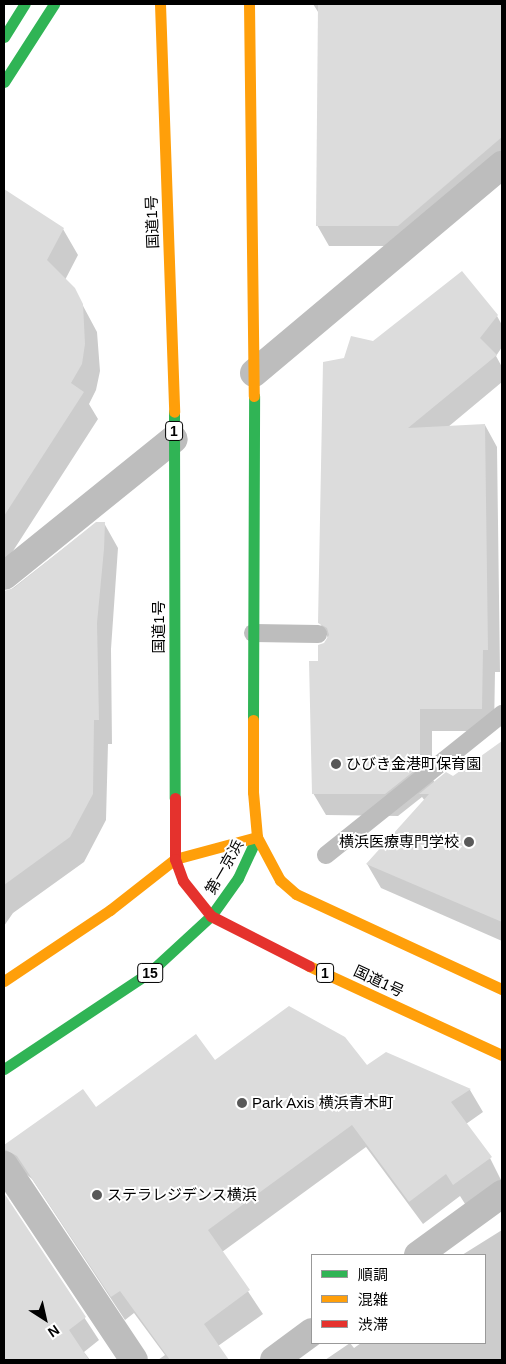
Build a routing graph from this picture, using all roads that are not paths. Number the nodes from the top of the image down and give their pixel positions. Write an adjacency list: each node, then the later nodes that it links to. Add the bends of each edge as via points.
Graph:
1 (25, 4): 5 (main road)
2 (54, 4): 6 (main road)
3 (160, 4): 9 (main road, 国道1号 / 1)
4 (249, 4): 8 (main road)
5 (4, 37)
6 (4, 82)
7 (502, 165): 8 (street)
8 (254, 373): 11 (main road)
9 (174, 439): 10 (street); 16 (main road, 国道1号 / 1)
10 (4, 576)
11 (253, 633): 12 (lane); 14 (main road, via 253,792)
12 (318, 634)
13 (502, 714): 15 (lane)
14 (257, 837): 16 (main road, 第一京浜); 17 (main road, 第一京浜 / 15, via 238,878); 19 (main road, via 280,880 296,894)
15 (326, 855)
16 (175, 859): 17 (main road, 国道1号 / 1, via 183,881); 18 (main road, 第一京浜, via 110,910)
17 (211, 916): 20 (main road, 国道1号 / 1, via 289,957); 21 (main road, 第一京浜 / 15, via 150,972)
18 (4, 981)
19 (502, 989)
20 (502, 1055)
21 (4, 1069)
22 (4, 1165): 26 (street)
23 (502, 1194): 24 (street)
24 (419, 1254)
25 (306, 1345): 27 (street)
26 (134, 1360)
27 (274, 1360)

